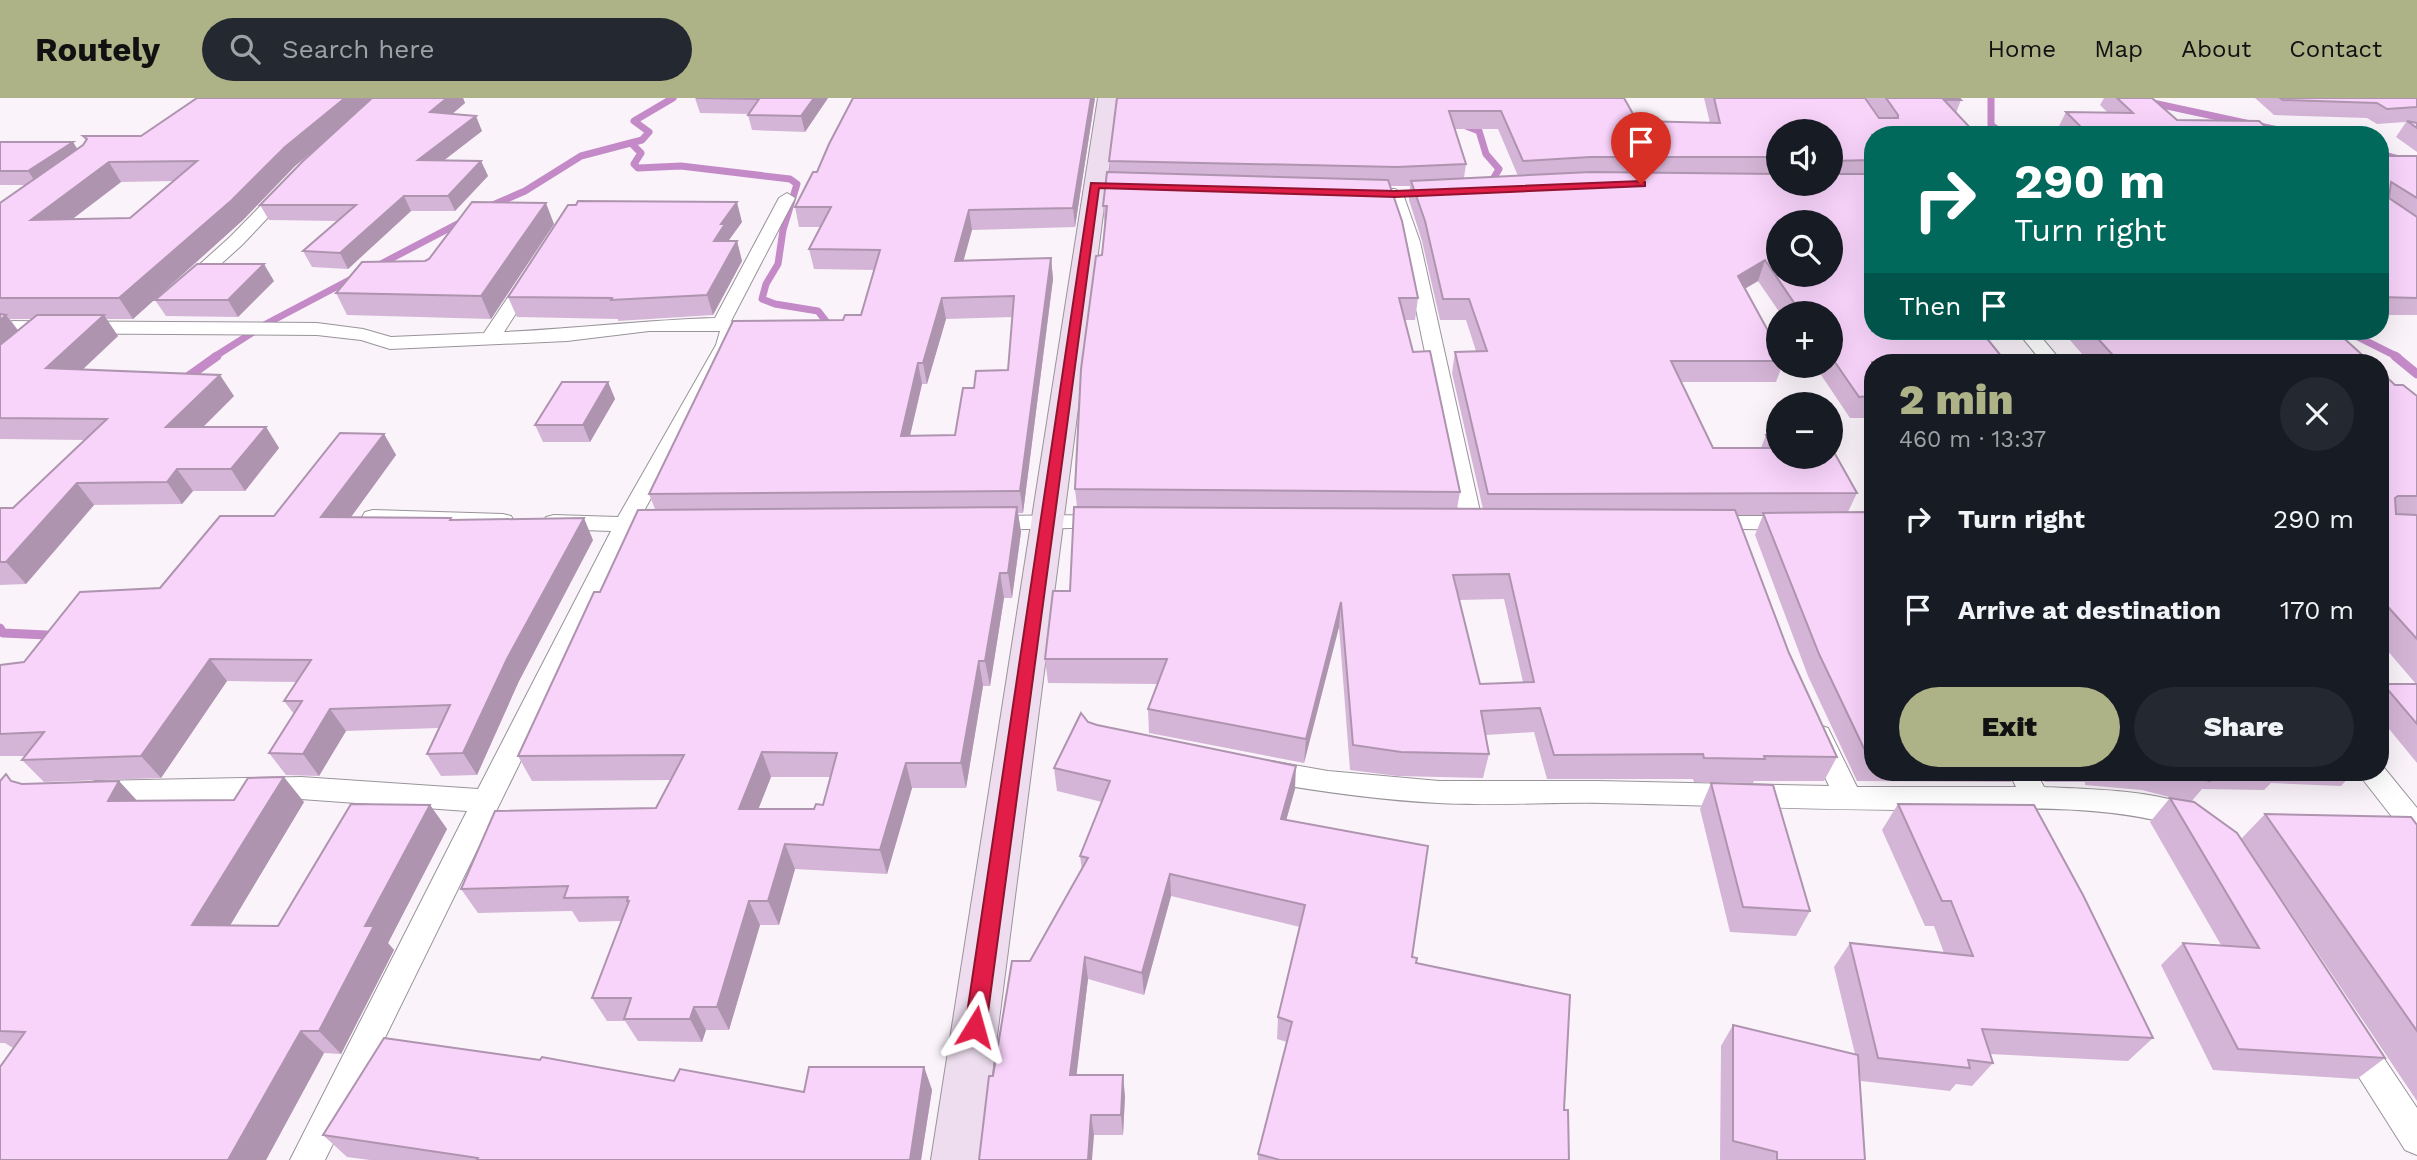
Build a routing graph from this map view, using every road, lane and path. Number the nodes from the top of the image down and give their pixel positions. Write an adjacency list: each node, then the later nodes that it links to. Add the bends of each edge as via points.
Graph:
1 (1108, 98): 15 (street, via 1101,185)
2 (303, 171): 7 (street, via 236,241)
3 (1338, 192): 24 (street, via 1402,194)
4 (787, 198): 6 (street)
5 (543, 259): 10 (street)
6 (721, 323): 10 (street); 21 (street, via 730,329 726,345)
7 (141, 326): 9 (street); 10 (street, via 317,329 390,343)
8 (0, 327): 9 (street)
9 (47, 327): 12 (street)
10 (491, 337)
11 (2034, 340): 13 (street)
12 (28, 343)
13 (2045, 354)
14 (373, 517): 21 (street)
15 (1048, 522): 16 (street); 17 (street); 40 (street)
16 (1130, 522)
17 (966, 523)
18 (1681, 523): 19 (street)
19 (1736, 523): 20 (street); 26 (street)
20 (1818, 523)
21 (625, 524): 22 (street); 34 (street)
22 (666, 524)
23 (1445, 525): 24 (street)
24 (1472, 525): 25 (street)
25 (1500, 525)
26 (1745, 548)
27 (1809, 713): 32 (street)
28 (1240, 766): 32 (street, via 1328,782 1439,792)
29 (2027, 781): 33 (street)
30 (2378, 781): 35 (street)
31 (74, 793): 34 (street, via 301,788)
32 (1848, 797): 33 (street)
33 (2036, 798): 36 (street, via 2102,801 2177,813)
34 (486, 802): 39 (street)
35 (2417, 828)
36 (2217, 837)
37 (2341, 1021): 38 (street)
38 (2417, 1138)
39 (307, 1160)
40 (956, 1160)

